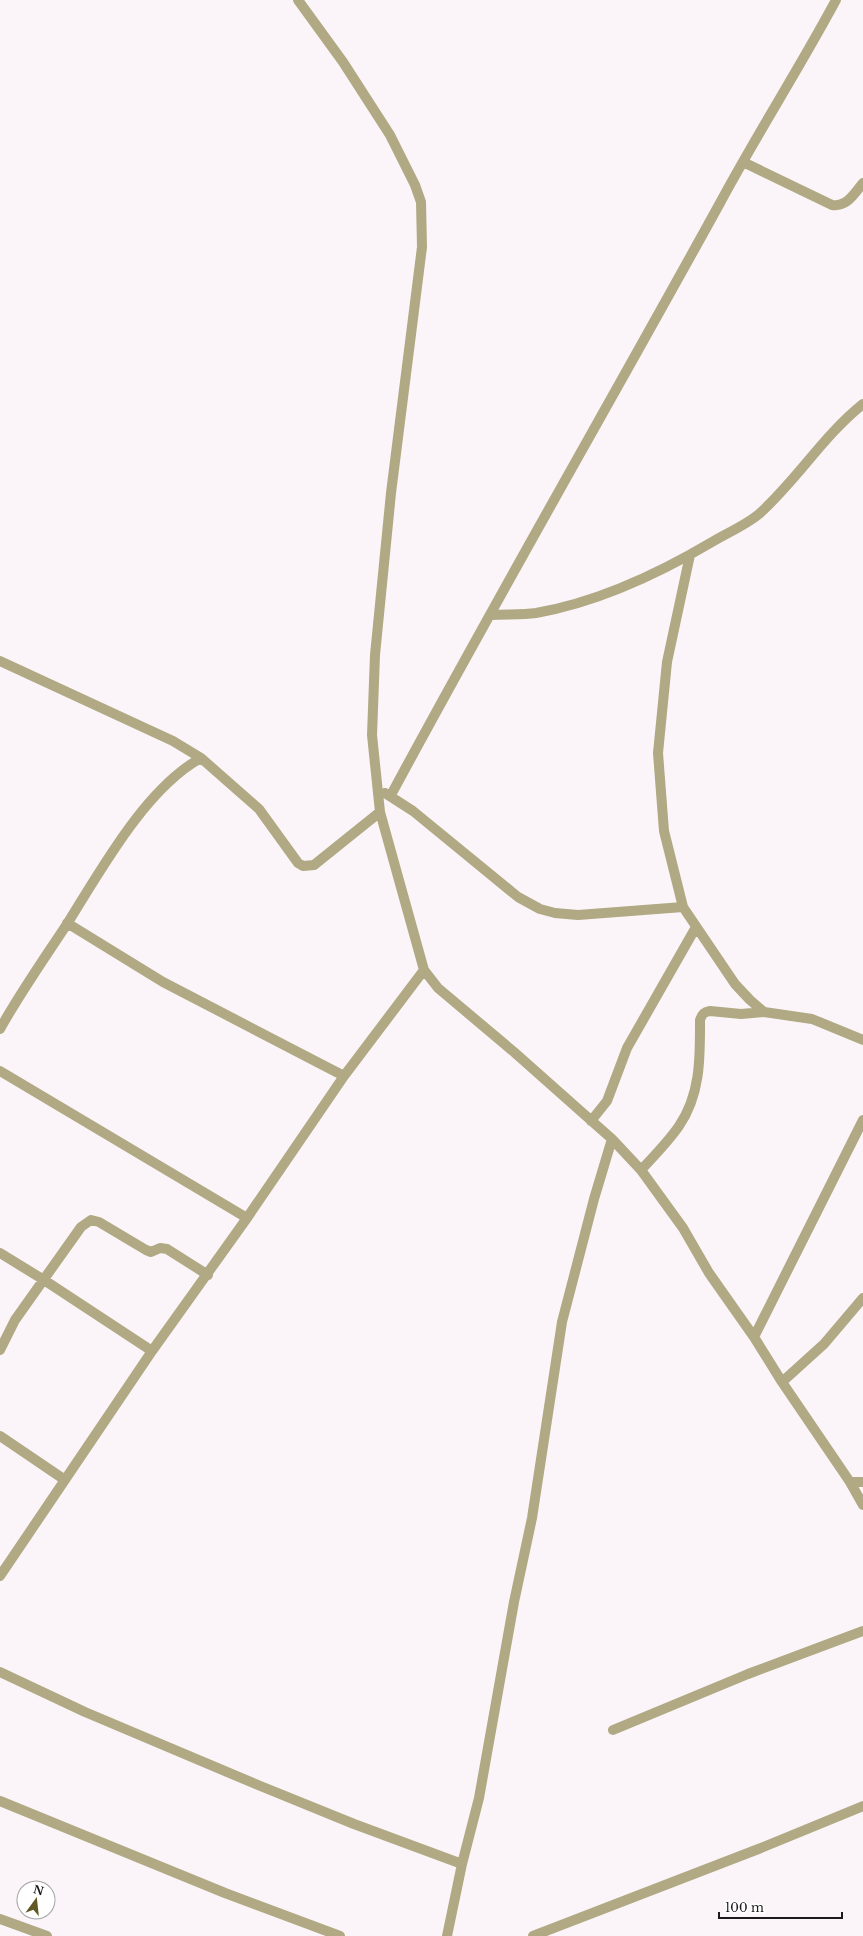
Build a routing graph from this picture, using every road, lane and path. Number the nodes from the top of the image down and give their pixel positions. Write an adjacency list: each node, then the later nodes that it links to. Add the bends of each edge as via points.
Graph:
1 (298, 0): 10 (street, via 343,62 390,135 421,202 422,247 391,494 375,655 372,735)
2 (836, 0): 3 (street)
3 (744, 162): 4 (street, via 832,205 840,206 846,203); 7 (street)
4 (863, 183)
5 (863, 404): 6 (street, via 848,416 774,500 757,515)
6 (690, 555): 7 (street, via 639,581 595,598 535,613); 13 (street, via 667,662 658,753 664,831)
7 (491, 614): 11 (street)
8 (0, 662): 9 (street, via 160,735)
9 (201, 758): 12 (street, via 259,808 298,863 303,866 314,865); 14 (street, via 186,766 170,780 150,803 108,858)
10 (379, 790): 11 (street); 12 (street)
11 (391, 795): 13 (street, via 518,897 540,909 578,915)
12 (380, 812): 16 (street)
13 (683, 907): 15 (street)
14 (68, 923): 18 (street); 21 (street, via 163,982)
15 (696, 927): 17 (street, via 735,984); 23 (street, via 627,1048 607,1101)
16 (424, 970): 21 (street); 23 (street, via 438,988)
17 (764, 1012): 19 (street, via 812,1019); 25 (street, via 741,1014 710,1011 701,1015 699,1066 691,1102 680,1125)
18 (0, 1029)
19 (863, 1040)
20 (0, 1071): 26 (street)
21 (344, 1076): 26 (street)
22 (863, 1120): 31 (street)
23 (591, 1121): 24 (street)
24 (612, 1140): 25 (street); 46 (street, via 562,1322 532,1518 514,1602 479,1798)
25 (641, 1170): 31 (street, via 683,1228)
26 (247, 1218): 28 (street)
27 (0, 1253): 29 (street)
28 (208, 1275): 29 (street, via 167,1250 160,1248 151,1252 91,1220 81,1227); 33 (street)
29 (44, 1280): 32 (street, via 15,1320); 33 (street)
30 (863, 1298): 34 (street, via 824,1344)
31 (754, 1337): 34 (street)
32 (0, 1350)
33 (152, 1351): 36 (street)
34 (782, 1382): 37 (street)
35 (0, 1436): 36 (street)
36 (65, 1480): 40 (street)
37 (850, 1482): 38 (street); 39 (street)
38 (863, 1482)
39 (863, 1505)
40 (0, 1576)
41 (863, 1631): 43 (street, via 748,1674)
42 (0, 1672): 46 (street, via 85,1712 258,1785)
43 (613, 1730)
44 (0, 1801): 49 (street, via 225,1894)
45 (863, 1806): 51 (street)
46 (462, 1864): 50 (street)
47 (0, 1919): 48 (street)
48 (47, 1936)
49 (340, 1936)
50 (447, 1936)
51 (533, 1936)

